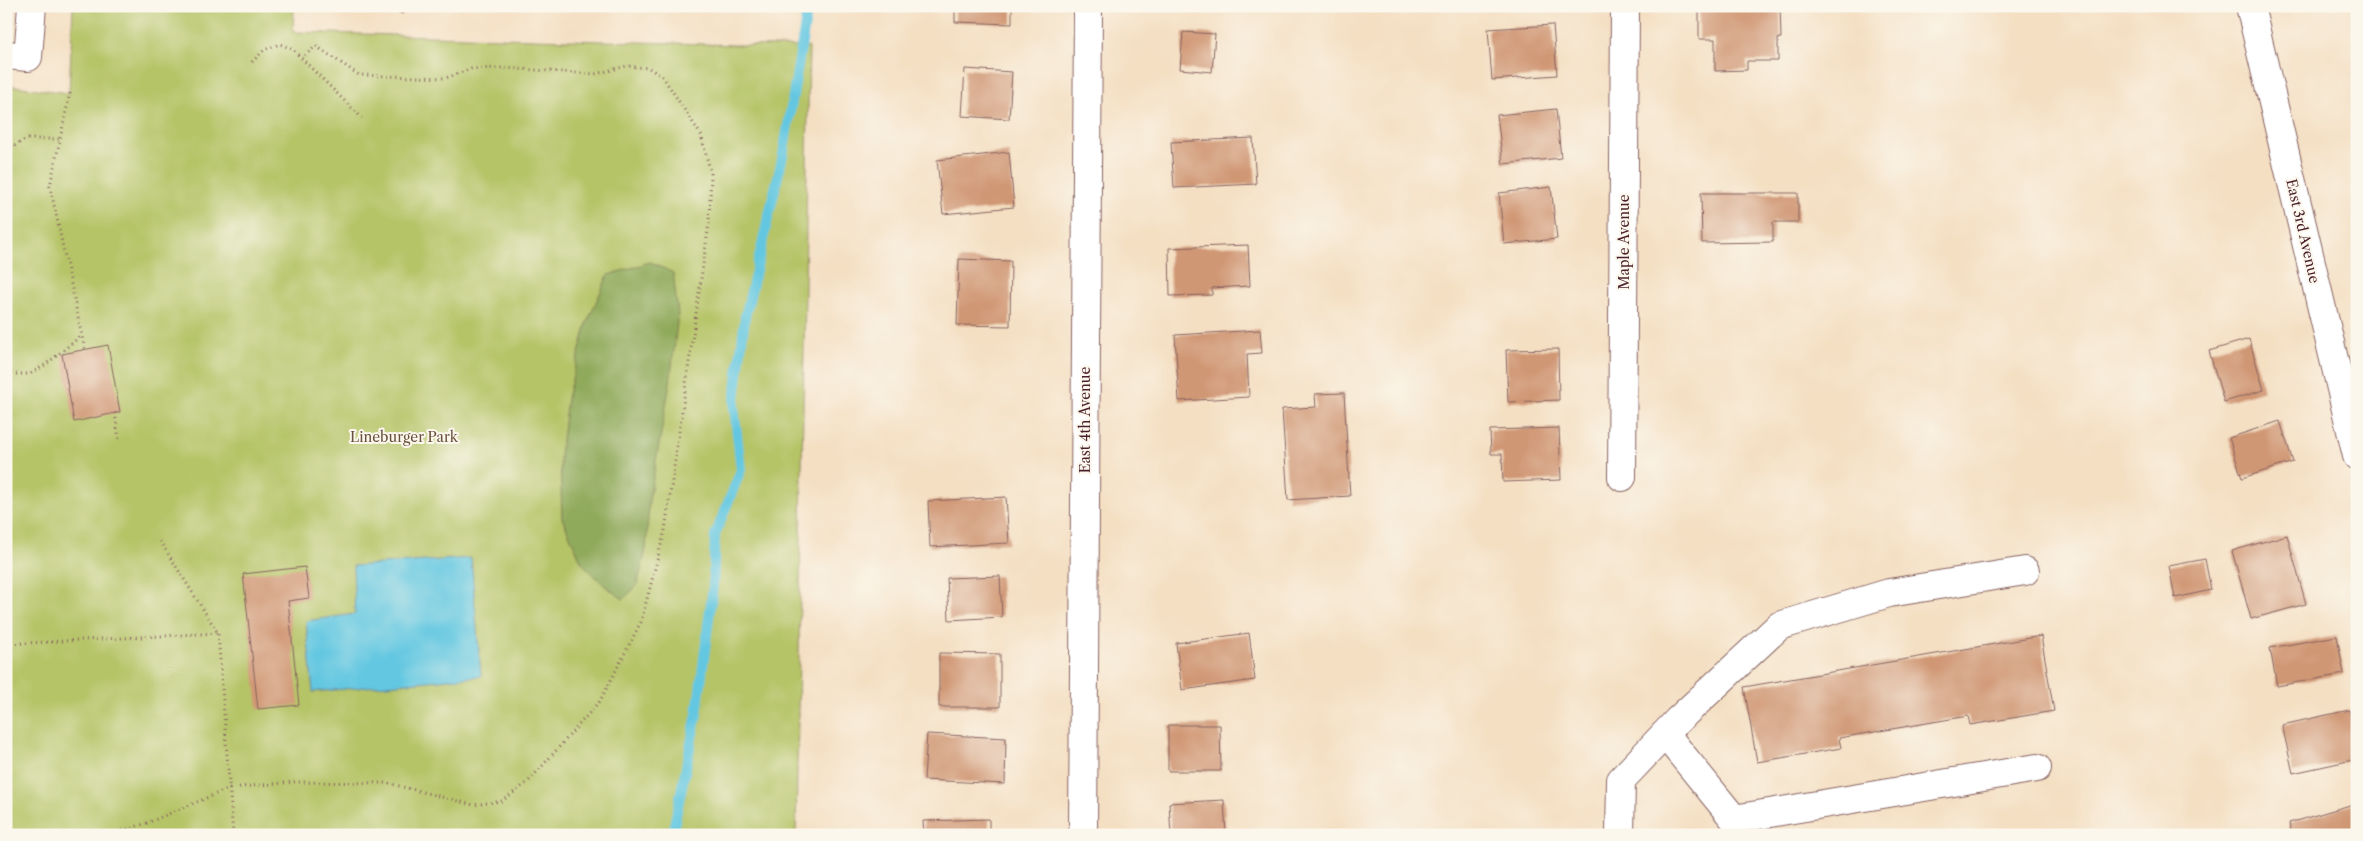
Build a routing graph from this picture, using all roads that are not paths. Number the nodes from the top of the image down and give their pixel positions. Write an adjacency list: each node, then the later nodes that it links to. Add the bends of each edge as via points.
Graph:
1 (32, 6): 5 (street)
2 (1088, 6): 11 (street, East 4th Avenue)
3 (1625, 6): 7 (street, Maple Avenue)
4 (2250, 6): 6 (street, East 3rd Avenue)
5 (17, 56)
6 (2357, 456)
7 (1622, 477)
8 (2025, 571): 9 (street, via 1890,593 1779,626)
9 (1665, 734): 10 (street, via 1734,820); 12 (street, via 1621,780)
10 (2037, 768)
11 (1083, 835)
12 (1620, 835)

